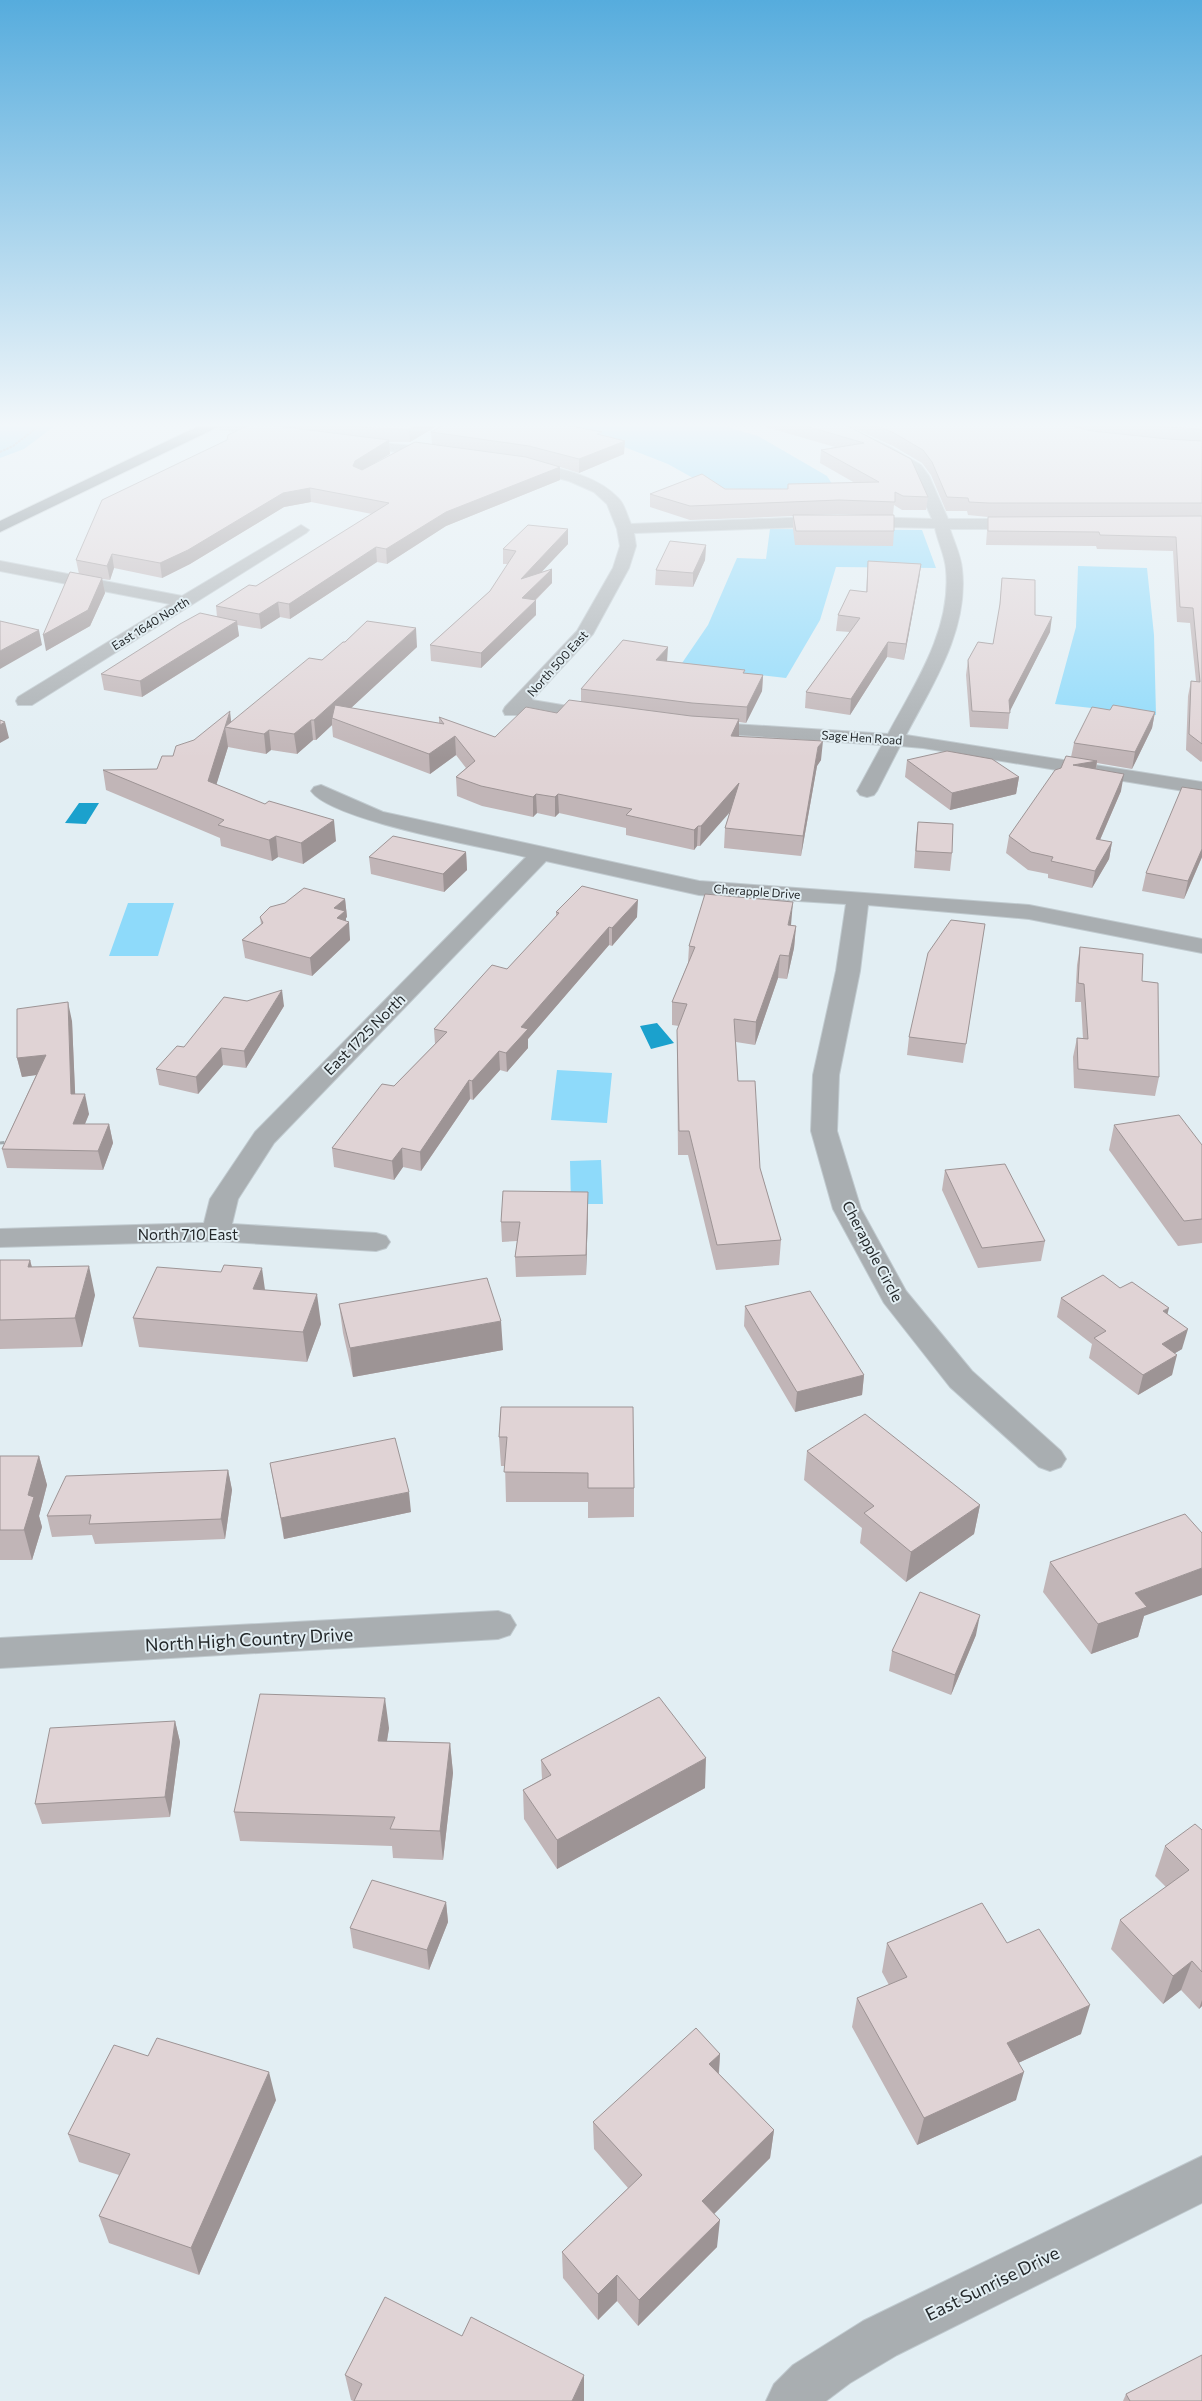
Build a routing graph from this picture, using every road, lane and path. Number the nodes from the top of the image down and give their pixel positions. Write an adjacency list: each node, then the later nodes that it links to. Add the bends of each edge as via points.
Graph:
1 (294, 535): 5 (street, East 1640 North)
2 (626, 535): 7 (street, North 500 East, via 627,548 621,568 584,634 516,707)
3 (945, 535): 9 (street, via 954,568 955,599 949,626 934,665)
4 (0, 566): 5 (street)
5 (185, 602): 6 (street, East 1640 North)
6 (25, 701)
7 (614, 718)
8 (686, 727): 9 (street, Sage Hen Road)
9 (894, 739): 10 (street, Sage Hen Road); 12 (street)
10 (1202, 788)
11 (321, 791): 13 (street, Cherapple Drive, via 377,817)
12 (868, 791)
13 (541, 854): 14 (street, Cherapple Drive, via 700,888); 18 (street, East 1725 North, via 264,1138 224,1199)
14 (858, 898): 15 (street, Cherapple Drive, via 1029,912); 21 (street, Cherapple Circle, via 848,971 826,1075 824,1130 848,1209 894,1296 961,1379)
15 (1202, 946)
16 (15, 1142): 17 (path)
17 (0, 1143)
18 (216, 1232): 19 (street, North 710 East); 20 (street, North 710 East)
19 (0, 1238)
20 (376, 1242)
21 (1050, 1459)
22 (498, 1624): 23 (street, North High Country Drive)
23 (0, 1653)
24 (1202, 2179): 25 (street, East Sunrise Drive, via 880,2338 830,2368)
25 (790, 2401)

